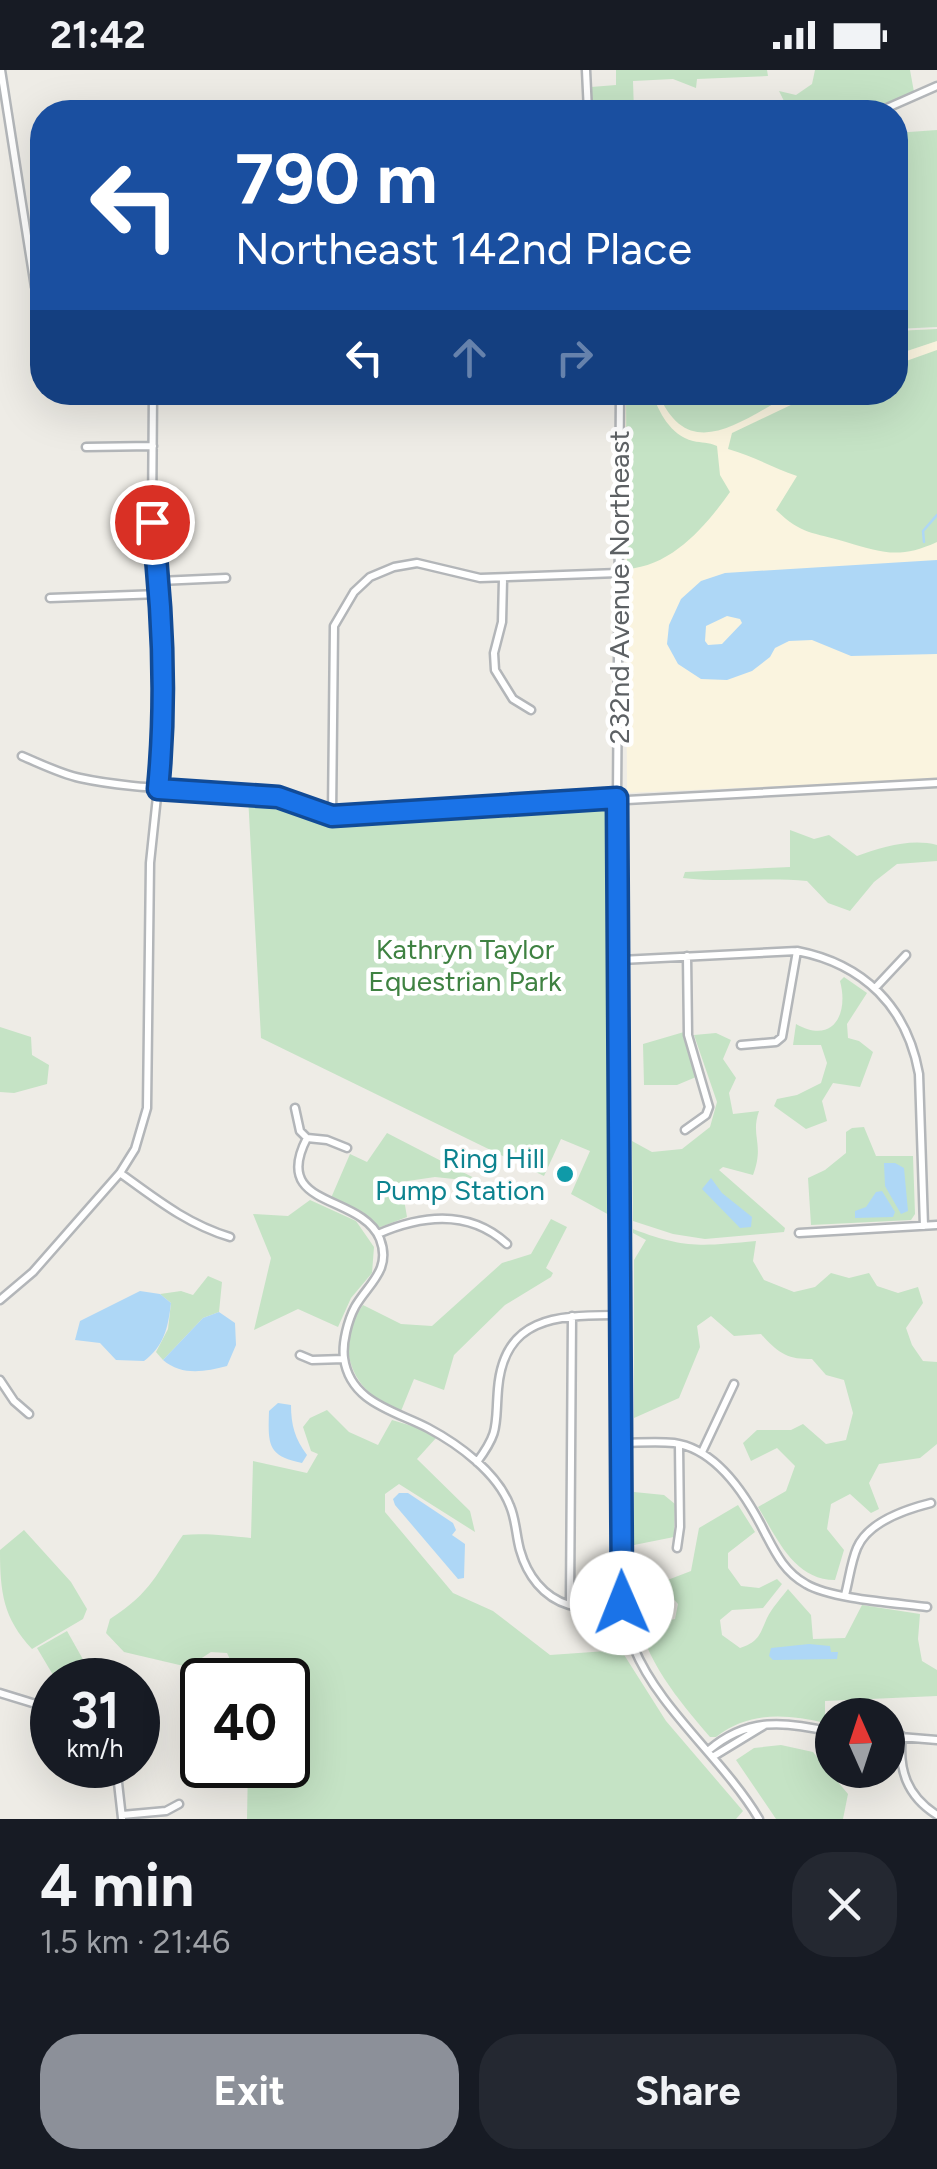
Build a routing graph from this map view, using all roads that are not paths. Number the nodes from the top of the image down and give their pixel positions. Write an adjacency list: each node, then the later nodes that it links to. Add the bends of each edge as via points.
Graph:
1 (1, 70): 6 (street)
2 (586, 70): 4 (street)
3 (937, 86): 5 (street)
4 (587, 100)
5 (905, 100)
6 (30, 256)
7 (153, 405): 9 (street)
8 (620, 405): 11 (street, 232nd Avenue Northeast)
9 (153, 446): 10 (street); 14 (street)
10 (86, 447)
11 (618, 572): 13 (street); 21 (street, 232nd Avenue Northeast)
12 (226, 578): 14 (street)
13 (503, 578): 17 (street, via 495,670 513,699); 22 (street, via 417,563 394,567 370,577 342,608 331,648)
14 (159, 581): 15 (street)
15 (160, 594): 16 (street); 20 (street, via 165,682)
16 (50, 598)
17 (531, 710)
18 (22, 756): 20 (street, via 77,778)
19 (937, 782): 21 (street)
20 (158, 789): 22 (street, via 278,797); 33 (street, via 150,864 147,1108 136,1150)
21 (617, 798): 22 (street); 26 (street, 232nd Avenue Northeast)
22 (332, 816)
23 (797, 952): 25 (street); 27 (street, via 850,968); 28 (street, via 782,1037)
24 (906, 955): 27 (street)
25 (687, 956): 26 (street); 30 (street, via 688,1035 709,1107)
26 (620, 960): 42 (street, 232nd Avenue Northeast)
27 (876, 986): 35 (street, via 902,1021 920,1074)
28 (741, 1045)
29 (295, 1108): 31 (street)
30 (685, 1130)
31 (308, 1138): 32 (street); 37 (street, via 299,1166 302,1184 318,1198 352,1210)
32 (346, 1148)
33 (120, 1173): 38 (street, via 172,1211); 40 (street)
34 (937, 1225): 35 (street)
35 (924, 1226): 36 (street)
36 (799, 1233)
37 (378, 1234): 39 (street, via 436,1217 470,1221); 44 (street, via 379,1276 354,1308)
38 (230, 1237)
39 (506, 1244)
40 (0, 1300)
41 (572, 1316): 42 (street); 51 (street, via 531,1326 512,1346 498,1383 494,1438); 56 (street)
42 (621, 1316): 48 (street, 232nd Avenue Northeast)
43 (300, 1355): 44 (street)
44 (344, 1359): 51 (street, via 352,1380 380,1409 428,1428)
45 (0, 1380): 47 (street)
46 (734, 1384): 50 (street)
47 (29, 1414)
48 (620, 1443): 49 (street); 55 (street, 232nd Avenue Northeast)
49 (679, 1444): 50 (street); 53 (street)
50 (702, 1452): 54 (street, via 739,1491 782,1565 808,1586)
51 (477, 1462): 56 (street, via 509,1503 532,1581)
52 (931, 1503): 54 (street, via 883,1522 858,1544)
53 (676, 1548)
54 (845, 1595): 57 (street)
55 (622, 1603): 56 (street); 63 (street, 232nd Avenue Northeast, via 634,1649 652,1680)
56 (570, 1605)
57 (926, 1607)
58 (0, 1694): 59 (street)
59 (30, 1703)
60 (815, 1728): 63 (street, via 766,1724)
61 (905, 1736): 62 (street)
62 (937, 1740)
63 (711, 1753): 69 (street, 232nd Avenue Northeast)
64 (905, 1779): 67 (street)
65 (119, 1788): 68 (street)
66 (178, 1804): 68 (street)
67 (937, 1815)
68 (122, 1817)
69 (758, 1819)

